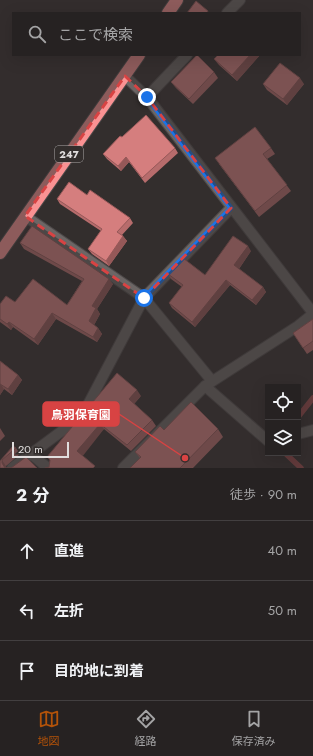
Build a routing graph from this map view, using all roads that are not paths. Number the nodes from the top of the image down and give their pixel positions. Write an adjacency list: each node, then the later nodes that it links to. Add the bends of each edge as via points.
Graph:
1 (177, 0): 3 (highway)
2 (240, 0): 4 (street)
3 (169, 12)
4 (228, 12)
5 (138, 56): 7 (highway, 247)
6 (186, 56): 8 (street)
7 (125, 76): 8 (street); 10 (highway, 247)
8 (147, 97): 9 (street)
9 (231, 208): 12 (street); 13 (street)
10 (24, 216): 11 (highway, 247); 12 (street)
11 (0, 253)
12 (144, 298): 14 (street); 18 (street, via 82,416)
13 (313, 314): 14 (street)
14 (209, 384): 17 (street); 21 (street)
15 (313, 430): 16 (street)
16 (301, 433)
17 (265, 438)
18 (32, 454): 19 (street); 20 (street)
19 (12, 468)
20 (48, 468)
21 (123, 468)

